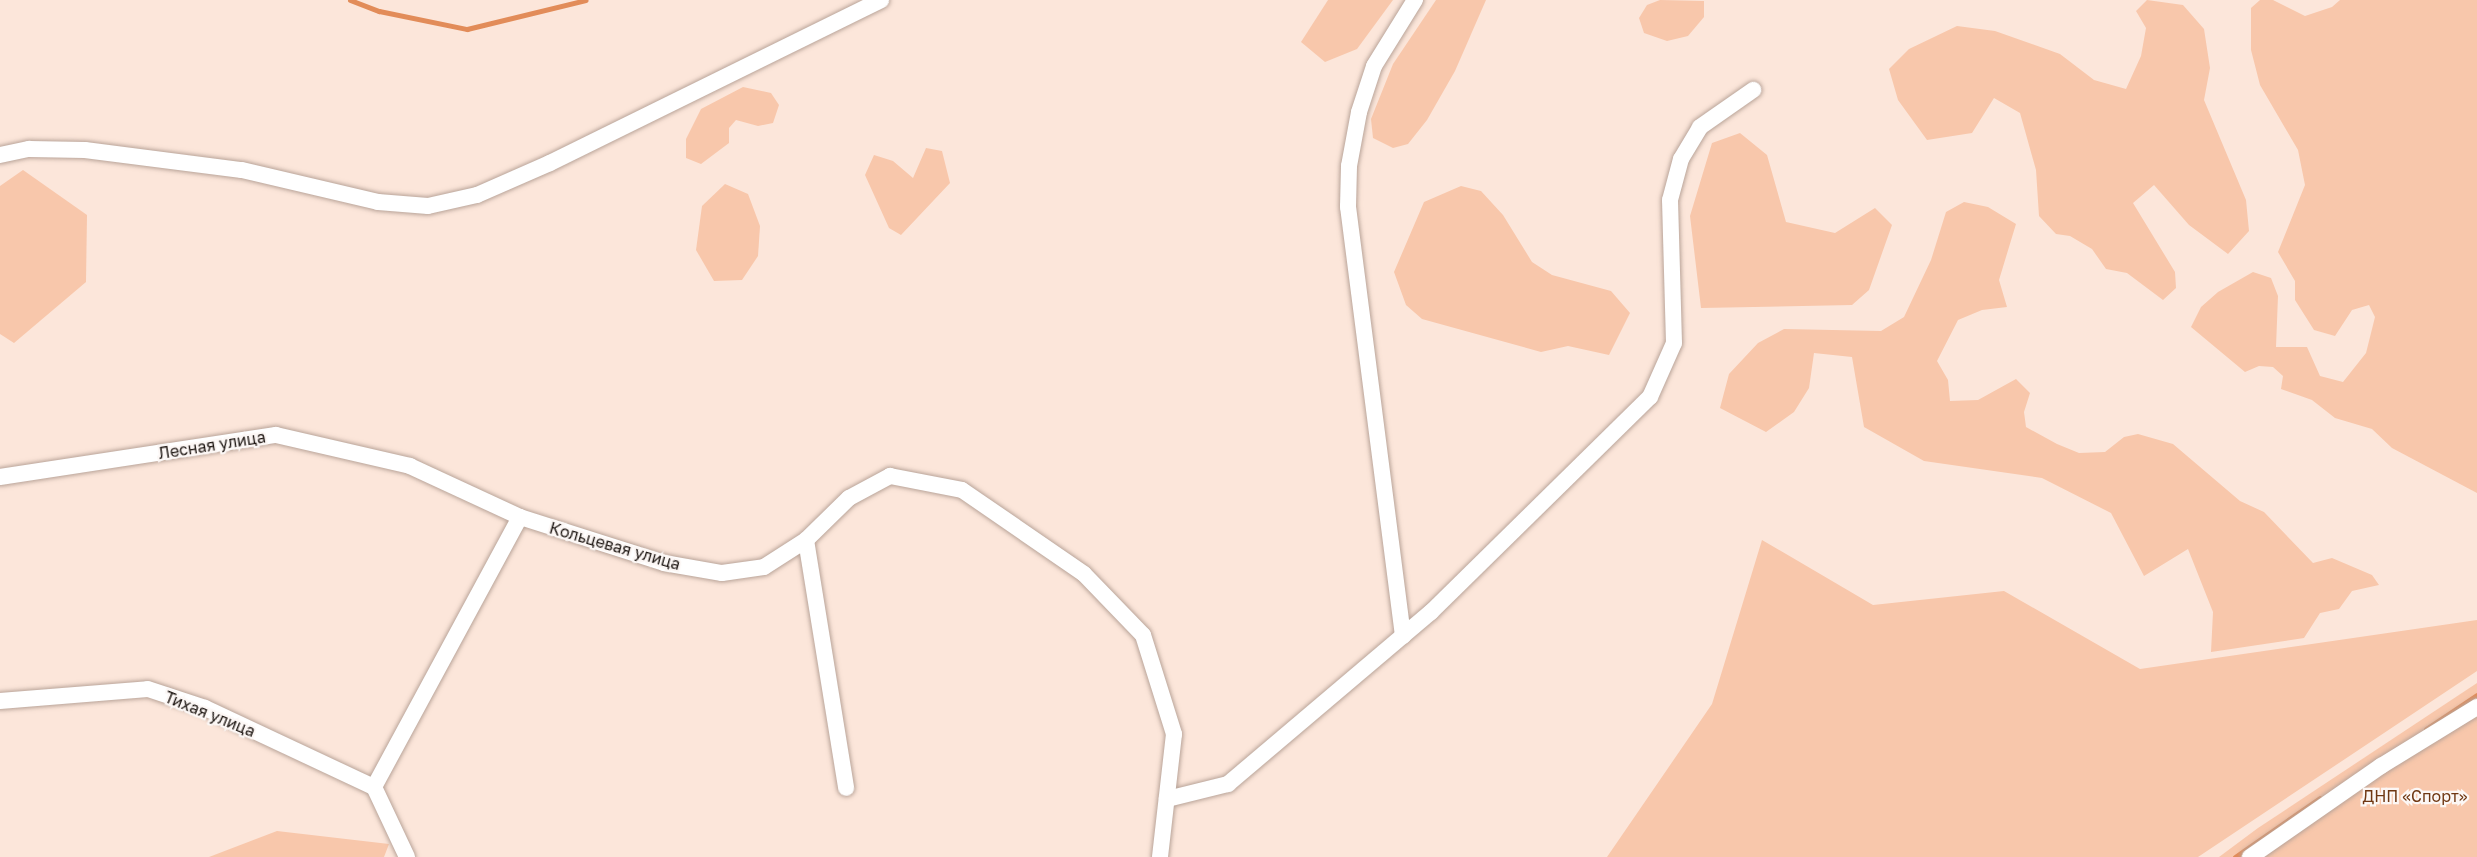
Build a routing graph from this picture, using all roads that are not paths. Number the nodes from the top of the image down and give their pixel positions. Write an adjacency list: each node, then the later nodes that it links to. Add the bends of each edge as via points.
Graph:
1 (881, 0): 4 (street, via 550,163 477,195 428,206 378,202 242,170 85,150 29,149)
2 (1415, 0): 8 (street, via 1374,66 1359,112 1349,166 1348,207)
3 (1753, 90): 8 (street, via 1700,127 1681,159 1670,200 1674,343 1650,397)
4 (0, 154)
5 (0, 477): 6 (street, Лесная улица, via 276,435 410,466)
6 (520, 517): 7 (street, Кольцевая улица, via 664,563 722,573 764,567); 11 (street)
7 (806, 540): 12 (street); 13 (street, Кольцевая улица, via 849,498 890,476 962,490 1084,574 1143,635 1174,734)
8 (1403, 636): 13 (street, via 1228,784)
9 (0, 701): 11 (street, Тихая улица, via 148,689 205,708)
10 (2477, 707): 16 (street, via 2380,766)
11 (374, 787): 14 (street)
12 (846, 788)
13 (1167, 799): 15 (street, Кольцевая улица)
14 (407, 857)
15 (1160, 857)
16 (2250, 857)

